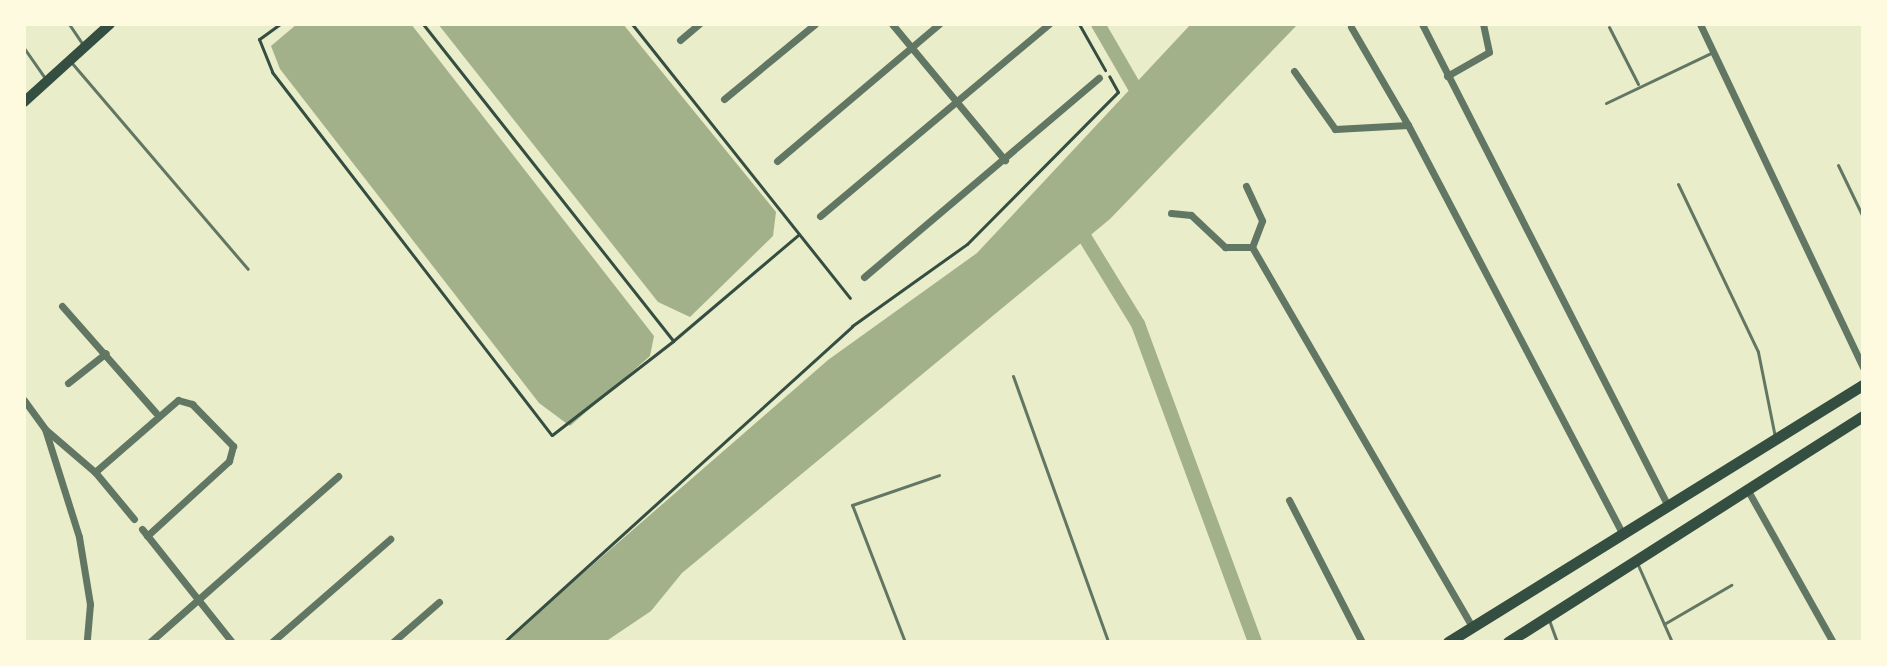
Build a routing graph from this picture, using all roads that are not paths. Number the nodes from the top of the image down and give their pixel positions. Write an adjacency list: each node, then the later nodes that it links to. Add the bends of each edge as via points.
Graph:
1 (69, 24): 14 (lane)
2 (110, 24): 14 (main road)
3 (699, 24): 13 (street)
4 (815, 24): 24 (street)
5 (892, 24): 16 (street)
6 (939, 24): 16 (street)
7 (1049, 24): 27 (street)
8 (1422, 24): 20 (street)
9 (1483, 24): 20 (street, via 1489,52)
10 (1700, 24): 17 (street)
11 (1351, 27): 28 (street)
12 (1609, 27): 23 (lane)
13 (680, 40)
14 (84, 46): 18 (main road)
15 (24, 48): 22 (lane)
16 (911, 48): 27 (street); 30 (street)
17 (1712, 52): 23 (lane); 42 (street)
18 (69, 59): 22 (main road); 38 (lane)
19 (1294, 71): 28 (street, via 1335,129)
20 (1447, 76): 56 (street)
21 (1099, 78): 29 (street)
22 (48, 81): 25 (main road)
23 (1638, 84): 26 (lane)
24 (724, 99)
25 (24, 102)
26 (1606, 103)
27 (957, 104): 29 (street); 35 (street)
28 (1408, 125): 58 (street)
29 (1005, 160): 39 (street)
30 (777, 161)
31 (1838, 165): 36 (lane)
32 (1678, 184): 50 (lane, via 1758,352)
33 (1246, 186): 37 (street, via 1262,221)
34 (1171, 213): 37 (street, via 1191,215 1225,247)
35 (820, 216)
36 (1863, 217)
37 (1252, 247): 66 (street)
38 (248, 269)
39 (864, 277)
40 (62, 306): 41 (street)
41 (106, 353): 44 (street); 47 (street)
42 (1863, 367)
43 (1013, 376): 73 (lane)
44 (68, 383)
45 (1863, 385): 50 (main road)
46 (24, 400): 49 (street)
47 (156, 413): 51 (street); 62 (street, via 178,400 192,404 233,450 144,533)
48 (1863, 416): 54 (main road)
49 (45, 429): 51 (street); 67 (street, via 87,576)
50 (1775, 437): 56 (main road)
51 (92, 470): 57 (street)
52 (939, 475): 72 (lane, via 852,505)
53 (338, 476): 62 (street)
54 (1747, 489): 60 (main road); 79 (street)
55 (1289, 500): 74 (street)
56 (1667, 504): 58 (main road)
57 (134, 519)
58 (1622, 532): 66 (main road)
59 (390, 539): 70 (street)
60 (1636, 560): 64 (main road); 65 (lane)
61 (1731, 585): 65 (lane)
62 (197, 599): 68 (street); 69 (street)
63 (439, 602): 71 (street)
64 (1547, 617): 76 (main road); 77 (lane)
65 (1664, 624): 78 (lane)
66 (1472, 627): 75 (main road)
67 (87, 642)
68 (150, 642)
69 (232, 642)
70 (272, 642)
71 (393, 642)
72 (905, 642)
73 (1108, 642)
74 (1362, 642)
75 (1448, 642)
76 (1508, 642)
77 (1557, 642)
78 (1672, 642)
79 (1833, 642)

